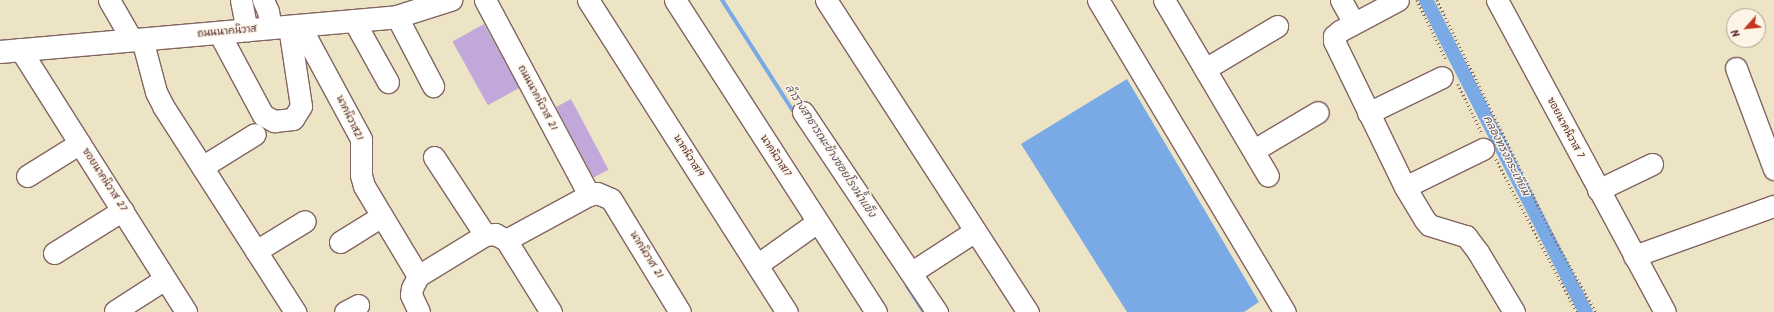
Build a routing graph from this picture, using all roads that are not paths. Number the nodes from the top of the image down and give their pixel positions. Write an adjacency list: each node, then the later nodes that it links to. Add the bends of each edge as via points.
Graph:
1 (109, 0): 21 (street)
2 (241, 0): 19 (street)
3 (263, 0): 18 (street, via 268,11)
4 (485, 0): 43 (street, ถนนนาคนิวาส 21)
5 (588, 0): 56 (street, นาคนิวาส19)
6 (675, 0): 48 (street, นาคนิวาส17)
7 (826, 0): 49 (street)
8 (1098, 0): 70 (street)
9 (1164, 0): 24 (street)
10 (1341, 0): 16 (street)
11 (1398, 0): 16 (street)
12 (1497, 0): 42 (street, ซอยนาคนิวาส 7)
13 (442, 2): 14 (main road, ถนนนาคนิวาส)
14 (397, 17): 15 (main road, ถนนนาคนิวาส); 27 (street)
15 (354, 21): 18 (main road, ถนนนาคนิวาส); 26 (street)
16 (1354, 23): 30 (street, via 1340,30 1334,36 1334,41)
17 (1277, 26): 24 (street)
18 (287, 27): 19 (main road, ถนนนาคนิวาส); 20 (street, via 301,106 293,119 280,121 263,115); 46 (street, นาคนิวาส21, via 357,131 362,149 361,175 364,186)
19 (246, 30): 20 (main road, ถนนนาคนิวาส)
20 (219, 33): 21 (main road, ถนนนาคนิวาส)
21 (137, 40): 22 (main road, ถนนนาคนิวาส); 37 (street, via 156,92)
22 (10, 51): 32 (street, ซอยนาคนิวาส 27)
23 (1736, 68): 38 (street)
24 (1205, 69): 34 (street)
25 (1442, 77): 30 (street)
26 (388, 82)
27 (433, 86)
28 (803, 112): 57 (street)
29 (1318, 112): 34 (street)
30 (1368, 113): 41 (street)
31 (255, 134): 37 (street)
32 (80, 143): 39 (street); 45 (street, ซอยนาคนิวาส 27)
33 (1483, 149): 41 (street)
34 (1254, 150): 40 (street)
35 (434, 157): 50 (street)
36 (1652, 164): 42 (street)
37 (202, 167): 53 (street)
38 (1774, 169)
39 (28, 176)
40 (1268, 176)
41 (1405, 187): 71 (street, via 1429,225 1466,236)
42 (1598, 190): 55 (street, ซอยนาคนิวาส 7)
43 (589, 195): 51 (street); 65 (street, นาคนิวาศ 21, via 605,195 611,199)
44 (1774, 206): 55 (street)
45 (122, 210): 54 (street); 59 (street, ซอยนาคนิวาส 27)
46 (382, 216): 52 (street); 58 (street, นาคนิวาส21)
47 (305, 221): 53 (street)
48 (817, 222): 56 (street); 67 (street, นาคนิวาส17)
49 (975, 231): 57 (street); 69 (street)
50 (486, 235): 51 (street, via 495,234); 58 (street)
51 (506, 240): 64 (street)
52 (340, 242)
53 (256, 251): 62 (street)
54 (54, 253)
55 (1634, 256): 72 (street, ซอยนาคนิวาส 7)
56 (757, 265): 66 (street, นาคนิวาส19)
57 (912, 272): 68 (street)
58 (418, 276): 63 (street, via 411,295)
59 (165, 279): 60 (street); 61 (street, ซอยนาคนิวาส 27)
60 (115, 310)
61 (186, 312)
62 (295, 312)
63 (419, 312)
64 (551, 312)
65 (680, 312)
66 (787, 312)
67 (876, 312)
68 (937, 312)
69 (1028, 312)
70 (1285, 312)
71 (1514, 312)
72 (1665, 312)

